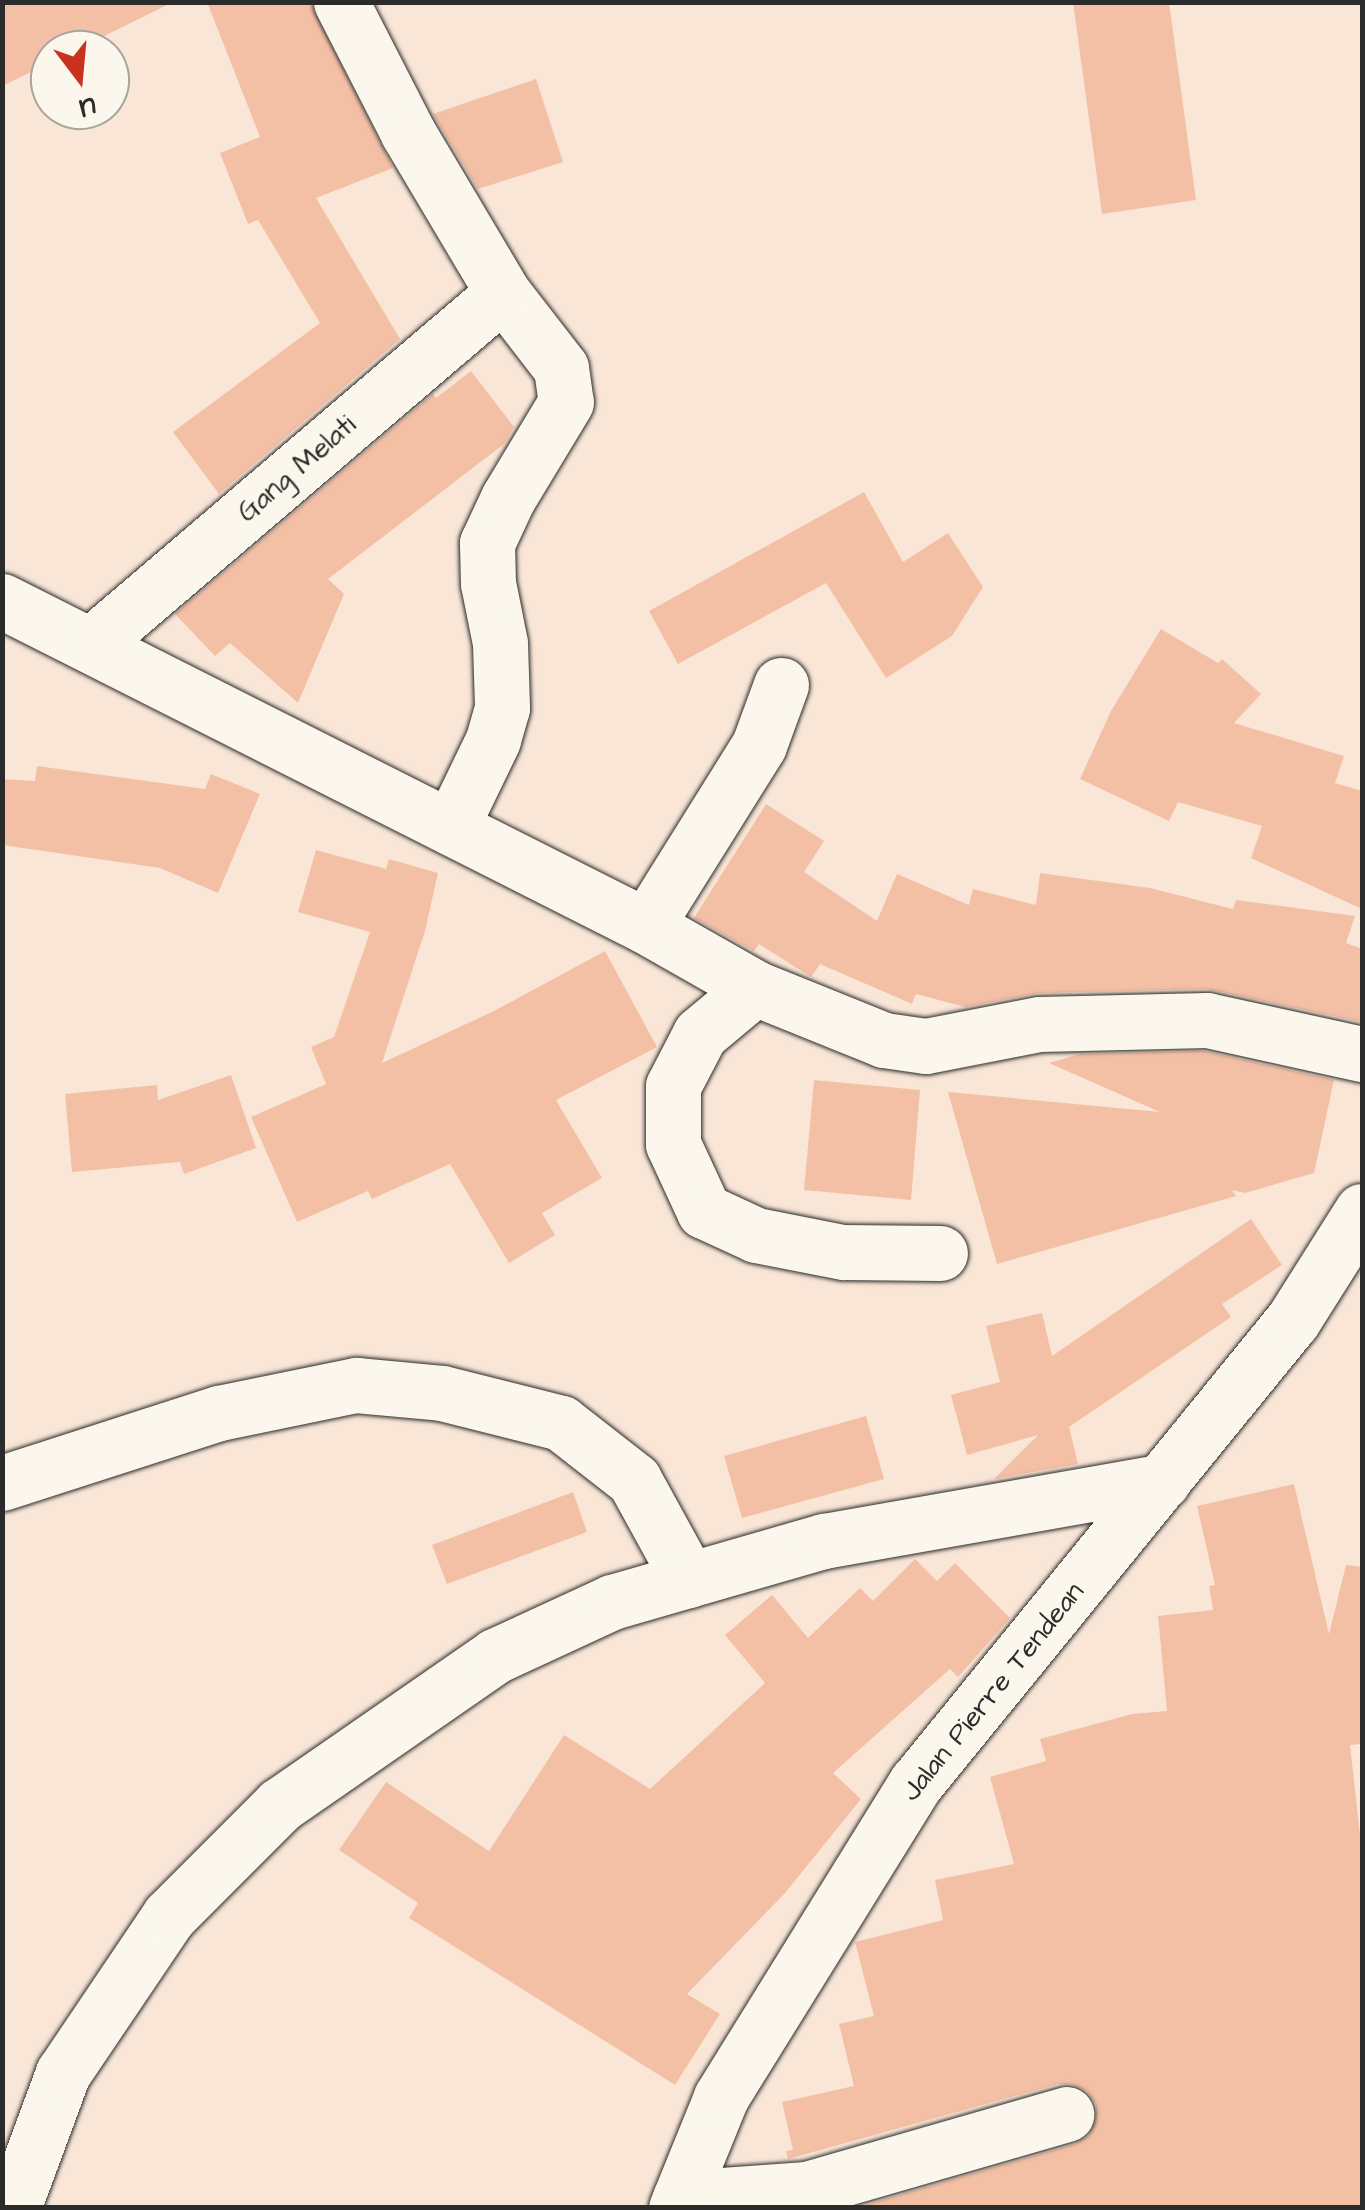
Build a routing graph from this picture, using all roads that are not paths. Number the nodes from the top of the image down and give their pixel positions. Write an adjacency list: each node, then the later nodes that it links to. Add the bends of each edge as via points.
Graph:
1 (341, 2): 2 (street)
2 (503, 294): 4 (street, Gang Melati); 6 (street, via 560,368 566,402 487,543 502,708)
3 (2, 600): 4 (street)
4 (92, 644): 6 (street)
5 (781, 685): 7 (street, via 759,745)
6 (451, 827): 7 (street)
7 (646, 926): 8 (street)
8 (755, 988): 9 (street, via 884,1040 926,1046 1039,1024 1207,1020); 11 (street, via 700,1034 673,1086 673,1144 704,1211 756,1236 843,1252)
9 (1362, 1054)
10 (1362, 1210): 12 (street, Jalan Pierre Tendean, via 1293,1320)
11 (940, 1252)
12 (1164, 1481): 14 (street, via 824,1542); 16 (street, Jalan Pierre Tendean, via 916,1784 721,2097)
13 (2, 1483): 14 (street, via 219,1413 356,1384 442,1393 560,1422 634,1480)
14 (690, 1580): 17 (street, via 612,1602 496,1656 280,1805 169,1916 63,2072)
15 (1066, 2114): 16 (street, via 806,2189)
16 (678, 2203)
17 (12, 2208)

